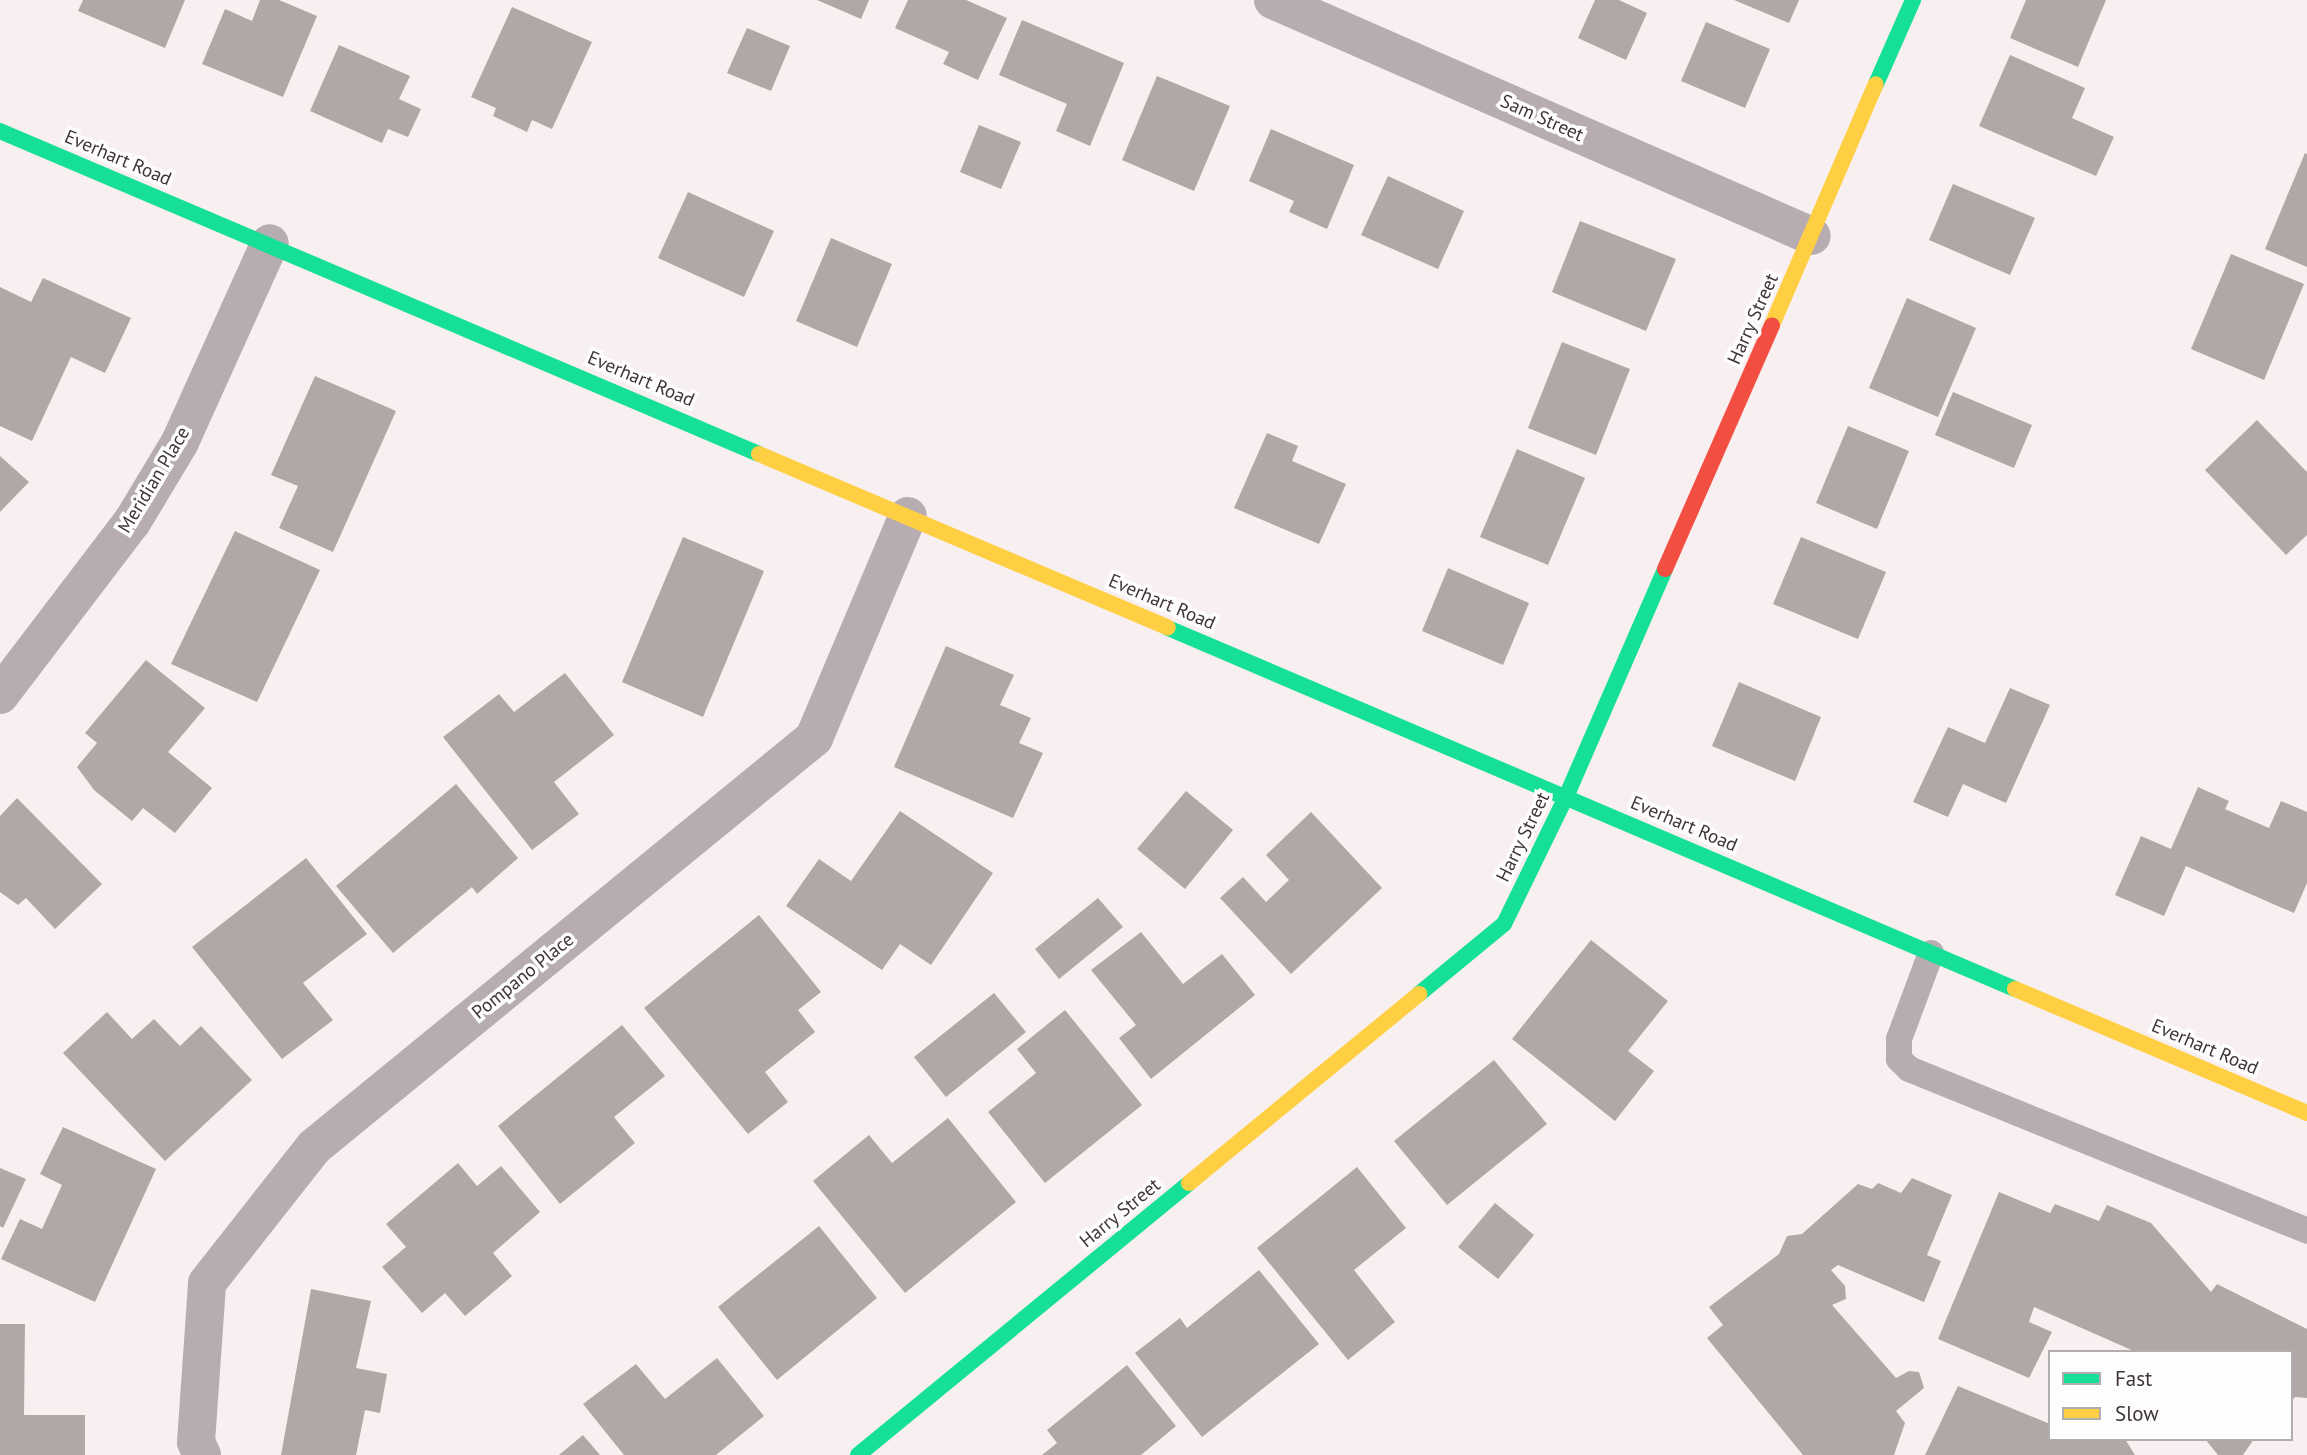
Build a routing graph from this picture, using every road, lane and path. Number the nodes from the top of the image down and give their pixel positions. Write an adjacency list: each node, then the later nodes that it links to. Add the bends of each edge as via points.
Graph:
1 (1273, 0): 4 (street, Sam Street)
2 (1913, 0): 4 (main road, Harry Street)
3 (0, 131): 5 (main road, Everhart Road)
4 (1812, 236): 8 (main road, Harry Street)
5 (270, 243): 6 (main road, Everhart Road); 7 (street, Meridian Place, via 180,442 132,522)
6 (908, 516): 8 (main road, Everhart Road); 12 (street, Pompano Place, via 814,738 314,1147 207,1283 196,1442)
7 (0, 695)
8 (1566, 797): 9 (main road, Everhart Road); 13 (main road, Harry Street, via 1504,924)
9 (1931, 953): 10 (main road, Everhart Road); 11 (lane, via 1899,1039 1899,1059 1909,1069)
10 (2307, 1113)
11 (2307, 1231)
12 (202, 1455)
13 (858, 1455)

